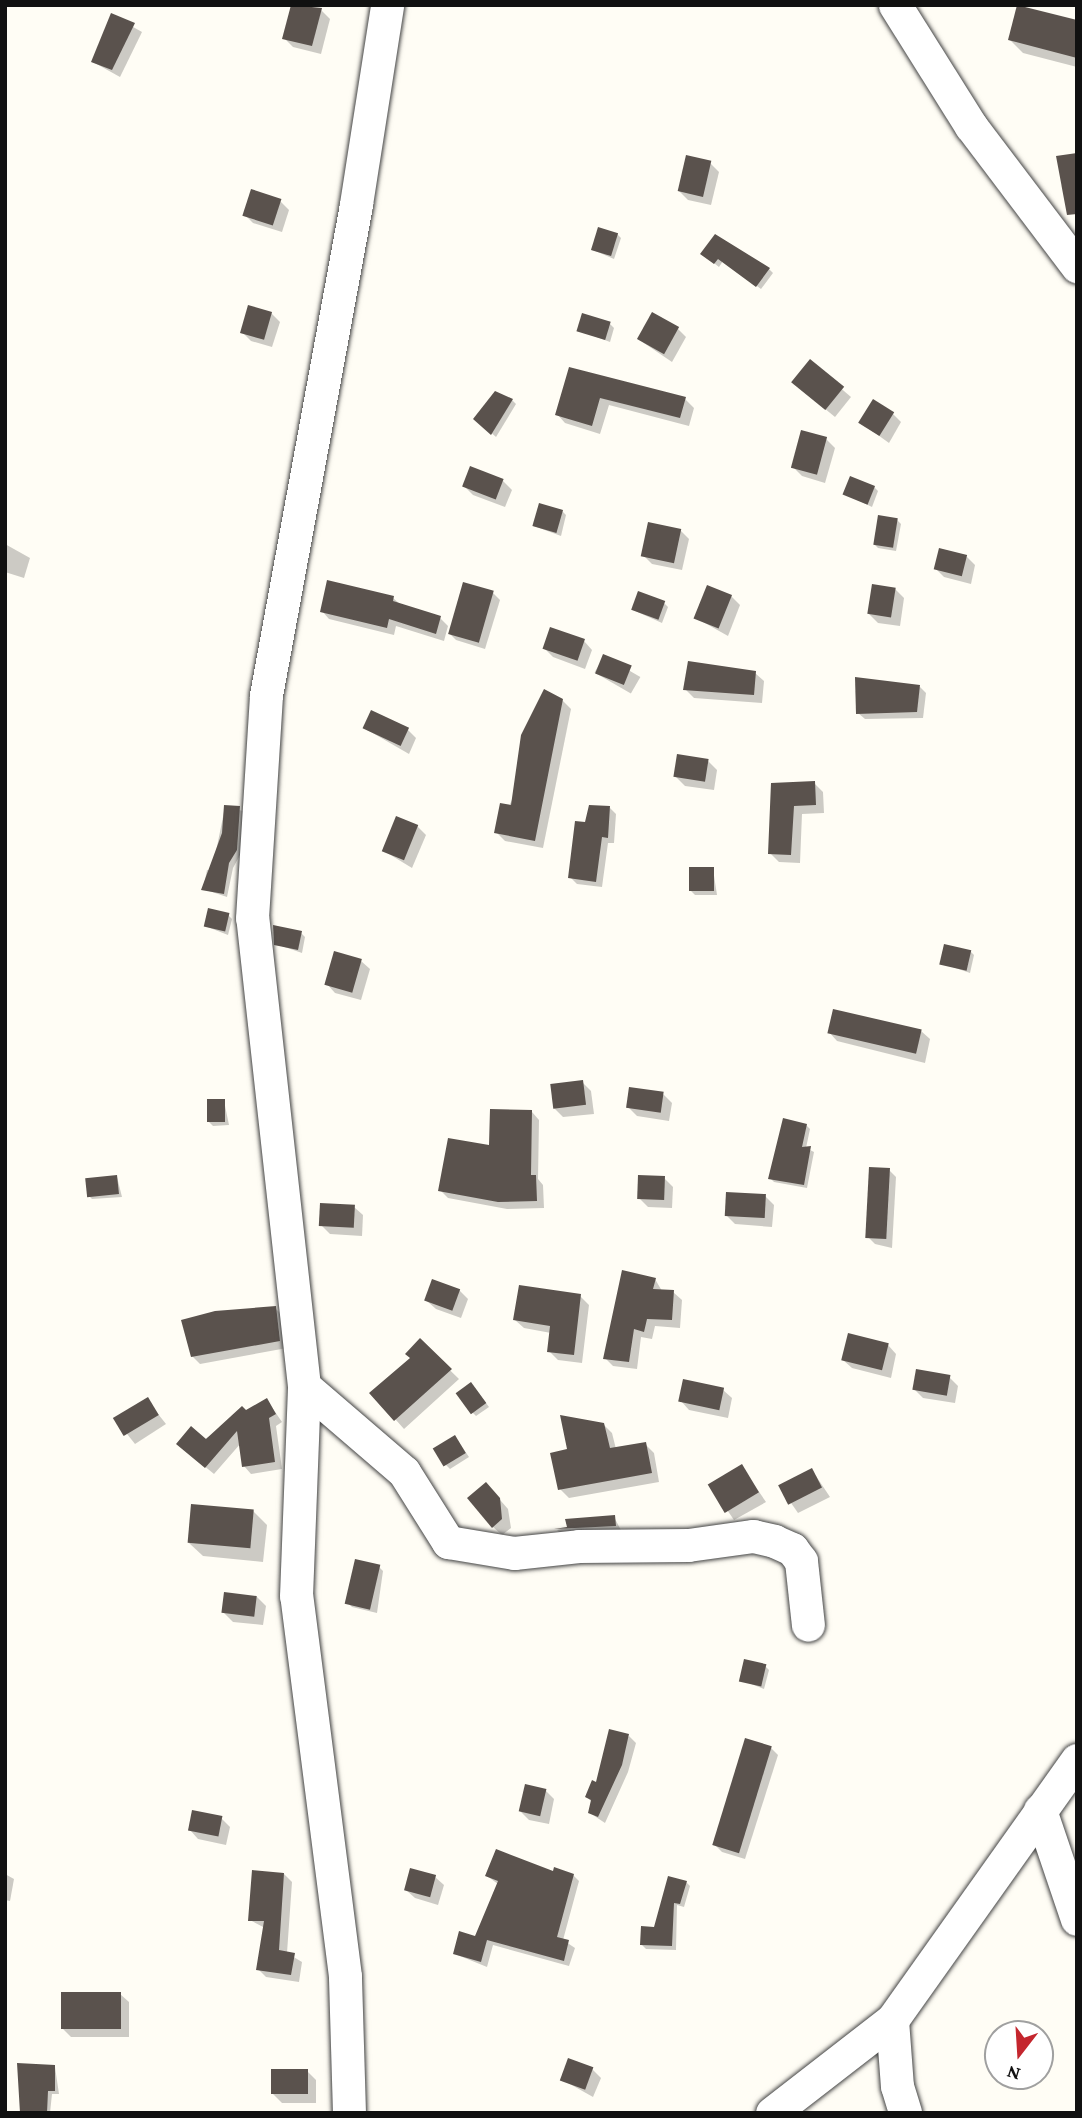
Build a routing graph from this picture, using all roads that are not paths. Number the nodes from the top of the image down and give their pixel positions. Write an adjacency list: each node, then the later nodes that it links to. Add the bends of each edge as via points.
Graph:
1 (387, 5): 4 (street, via 356,179 356,204 266,695 253,905)
2 (894, 5): 3 (street, via 971,127)
3 (1077, 266)
4 (304, 1386): 5 (street, via 404,1472 448,1542 514,1553 579,1546 688,1545 753,1536 792,1549 801,1561); 10 (street, via 296,1596 345,1976)
5 (808, 1625)
6 (1077, 1760): 7 (street)
7 (1040, 1810): 8 (street); 9 (street)
8 (1077, 1919)
9 (892, 2020): 11 (street); 12 (street, via 897,2086)
10 (349, 2113)
11 (772, 2113)
12 (905, 2113)

